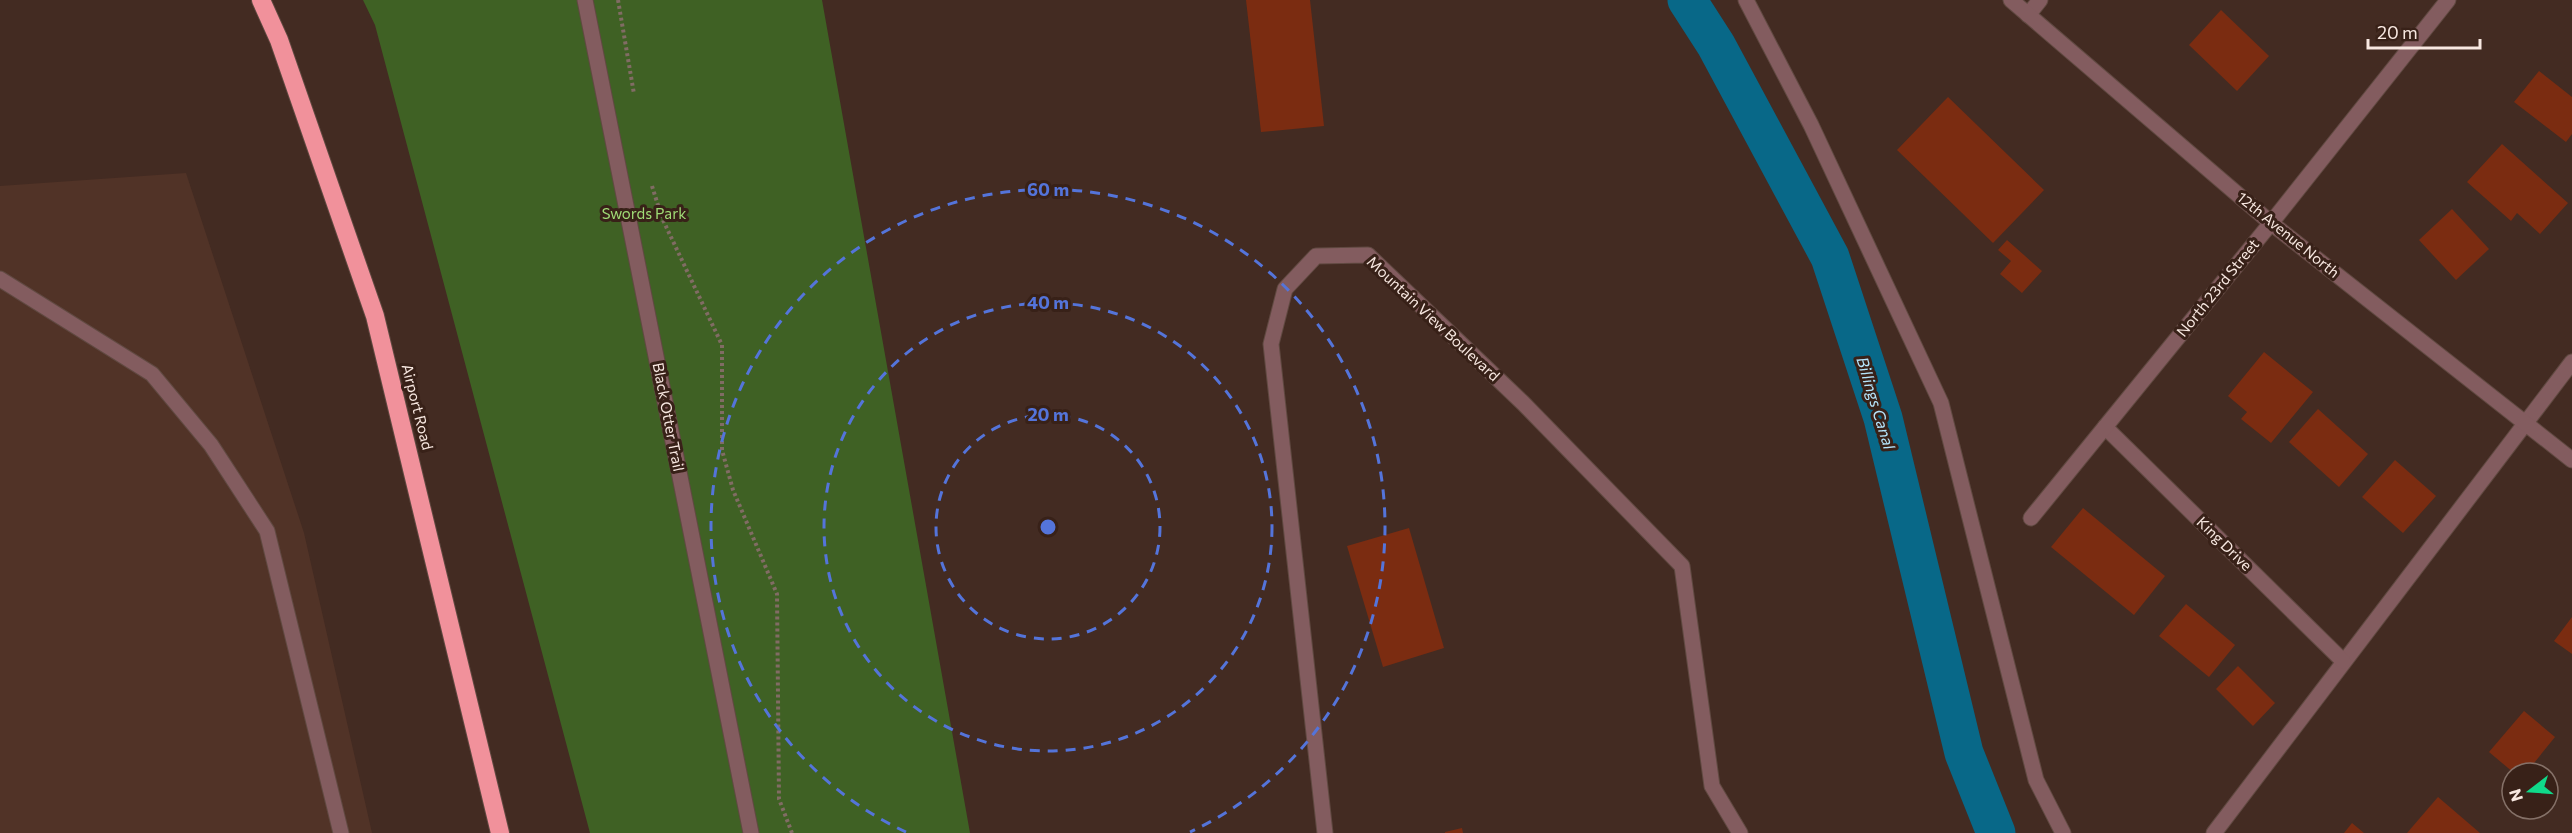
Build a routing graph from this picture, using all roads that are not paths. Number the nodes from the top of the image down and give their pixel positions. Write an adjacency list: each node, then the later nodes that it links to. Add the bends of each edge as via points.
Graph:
1 (261, 0): 17 (highway, Airport Road, via 279,40 375,316)
2 (585, 0): 18 (street, Black Otter Trail)
3 (1746, 0): 21 (street, via 1811,125 1941,403 2036,780)
4 (2011, 0): 7 (street, 12th Avenue North)
5 (2040, 0): 7 (street)
6 (2448, 0): 8 (street, North 23rd Street)
7 (2028, 15): 8 (street, 12th Avenue North)
8 (2271, 223): 11 (street, 12th Avenue North); 12 (street, North 23rd Street)
9 (0, 279): 16 (street, via 152,374 211,445 267,531)
10 (2572, 362): 11 (street)
11 (2524, 422): 13 (street, 12th Avenue North); 15 (street)
12 (2105, 427): 14 (street, North 23rd Street); 15 (street, King Drive)
13 (2572, 460)
14 (2031, 518)
15 (2343, 661): 22 (street)
16 (341, 833)
17 (500, 833)
18 (751, 833)
19 (1325, 833): 20 (street, Mountain View Boulevard, via 1271,344 1285,289 1316,256 1368,255 1523,403 1682,566 1712,786)
20 (1740, 833)
21 (2063, 833)
22 (2214, 833)

